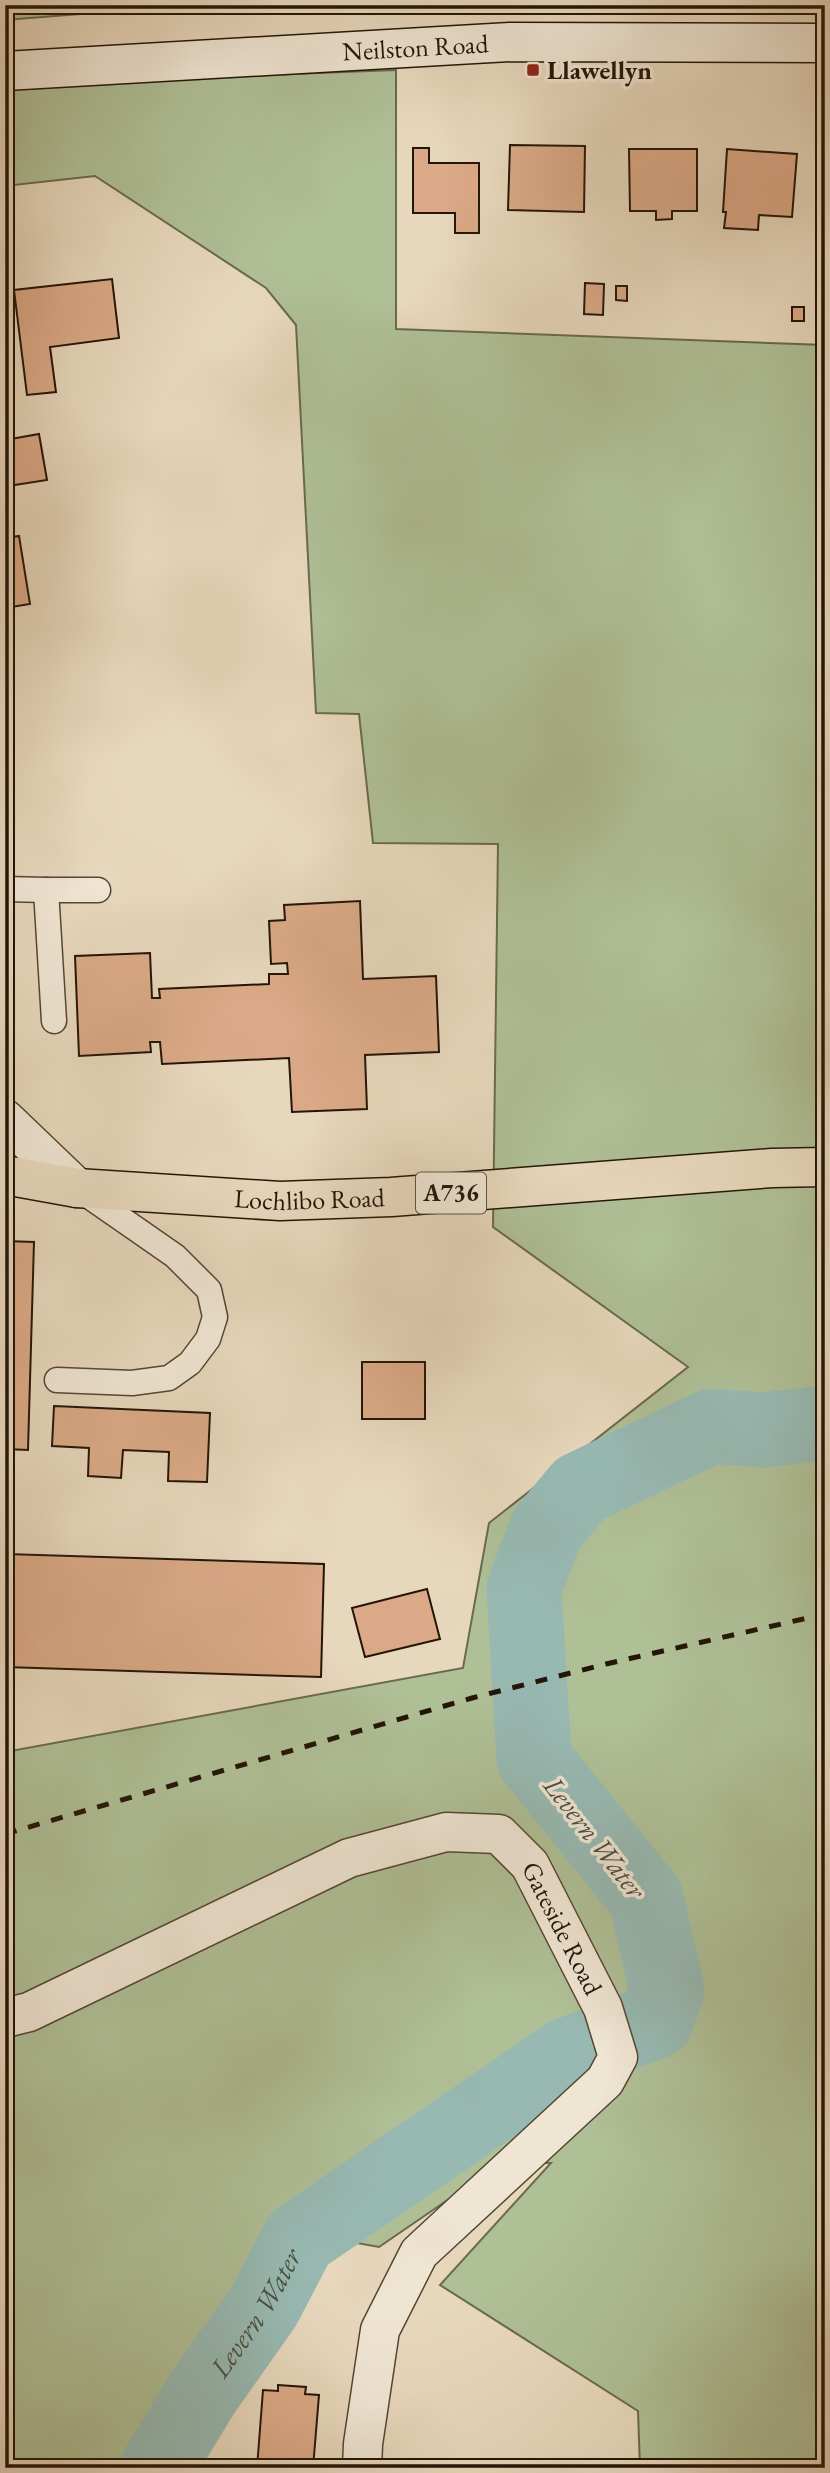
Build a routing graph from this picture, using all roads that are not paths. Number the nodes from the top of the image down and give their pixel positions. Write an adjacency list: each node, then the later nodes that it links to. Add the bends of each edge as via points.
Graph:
1 (825, 43): 2 (street, Neilston Road, via 510,42)
2 (5, 71)
3 (5, 889): 4 (lane)
4 (46, 890): 5 (lane); 6 (lane)
5 (98, 890)
6 (54, 1021)
7 (5, 1119): 10 (street)
8 (825, 1167): 10 (main road, Lochlibo Road / A736, via 293,1200)
9 (5, 1174): 10 (main road, Lochlibo Road / A736)
10 (77, 1188): 11 (lane, via 175,1256 209,1290 215,1317 208,1339 190,1363 169,1378 132,1383)
11 (57, 1380)
12 (5, 2018): 13 (street, Gateside Road, via 29,2012 348,1858 446,1832 499,1834 530,1865 603,2008 618,2057 605,2081 419,2253 380,2330)
13 (362, 2468)

